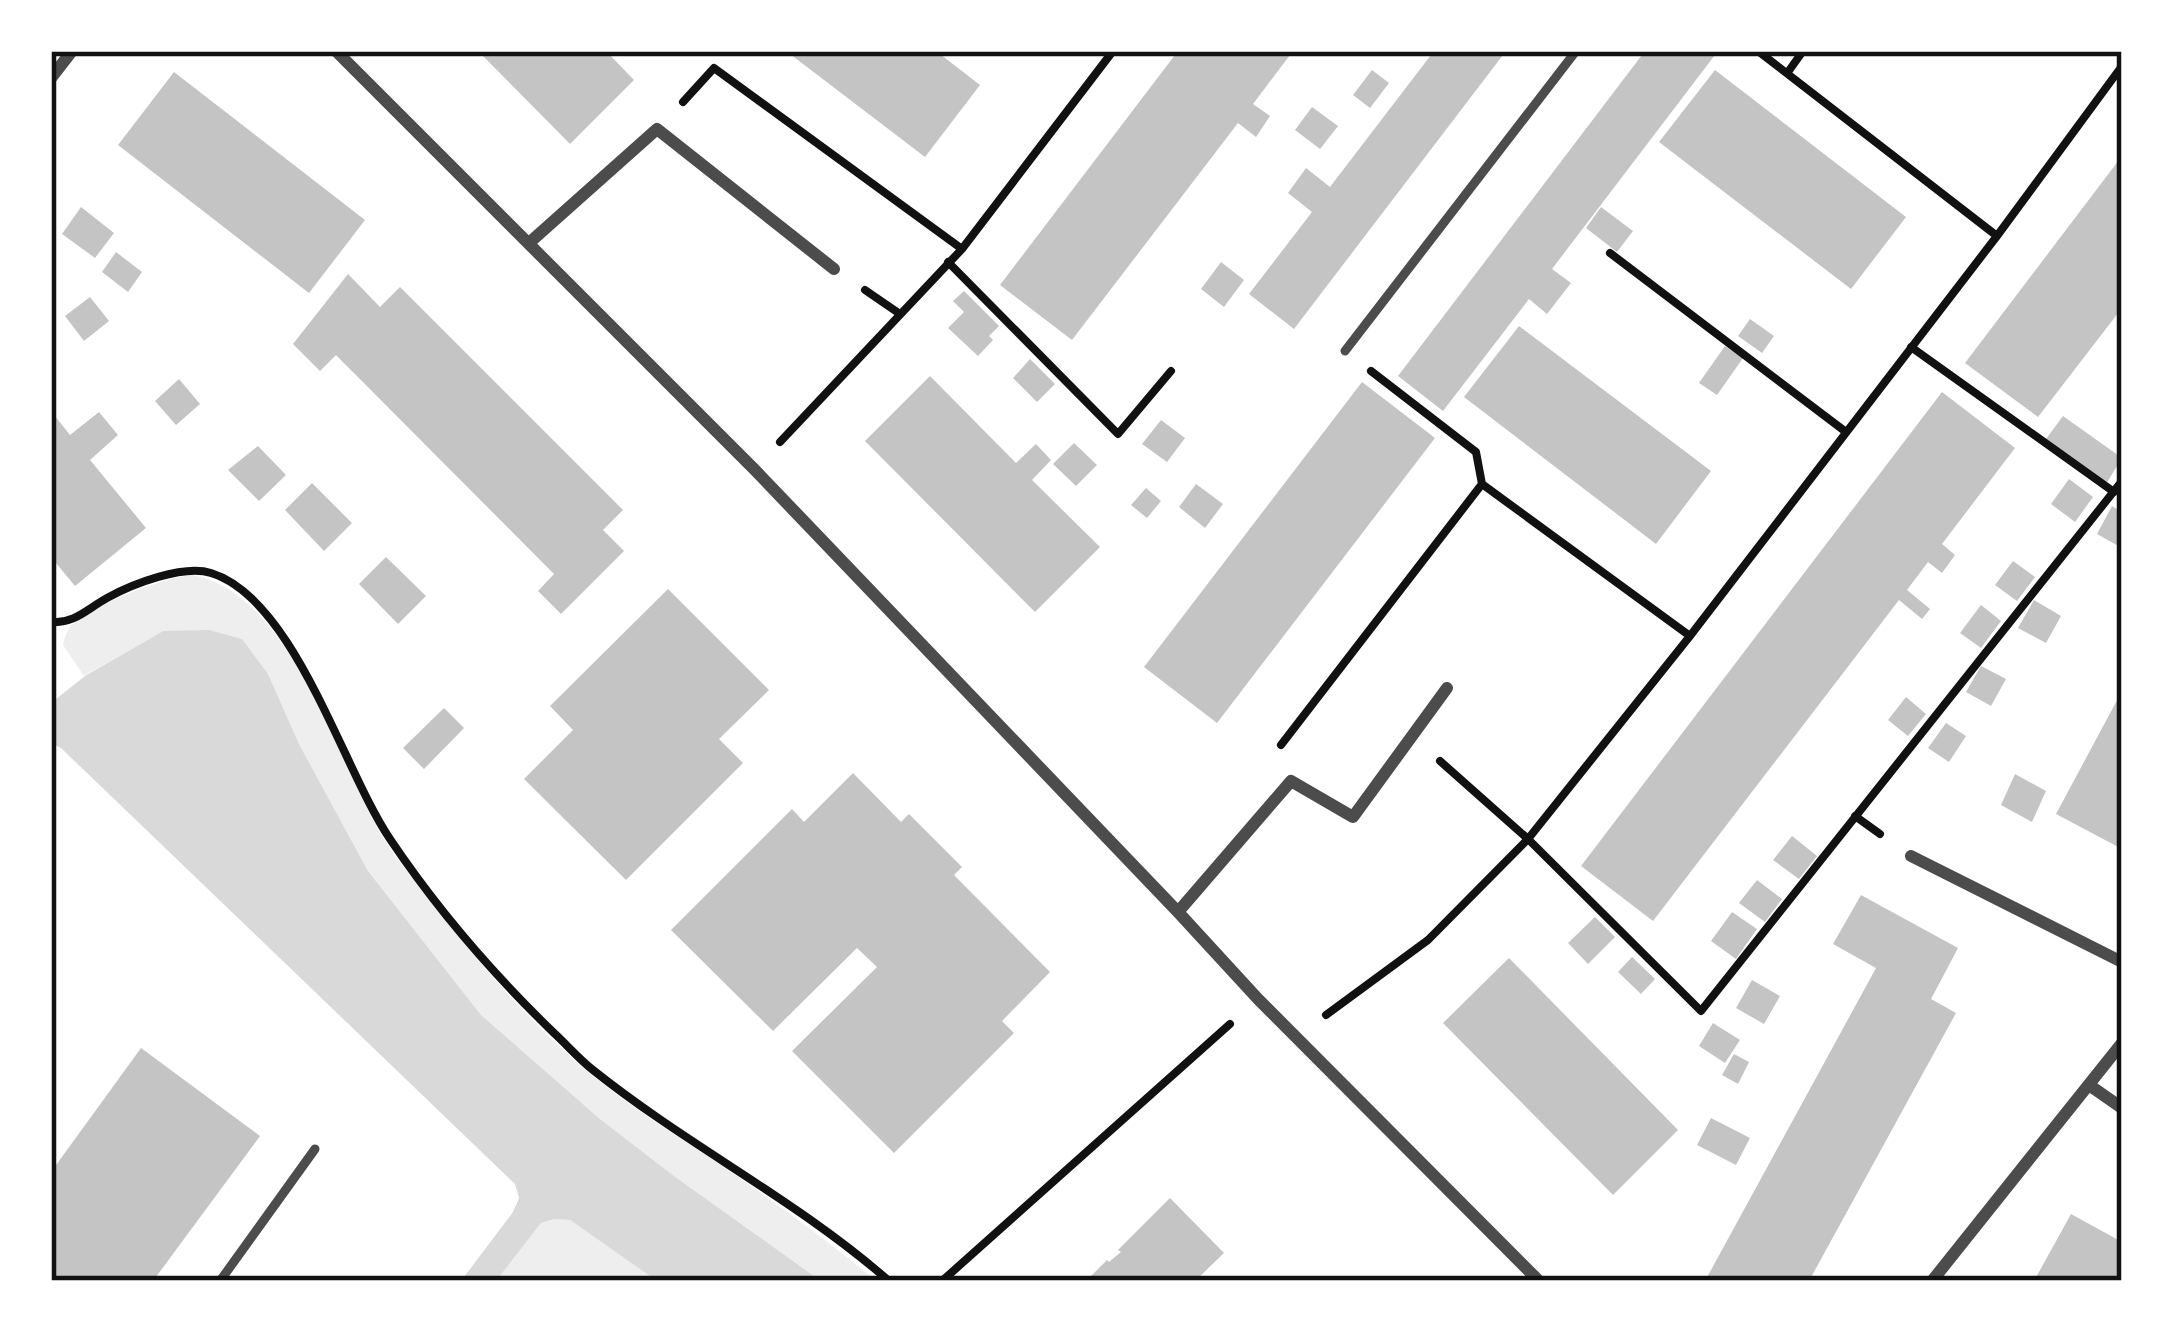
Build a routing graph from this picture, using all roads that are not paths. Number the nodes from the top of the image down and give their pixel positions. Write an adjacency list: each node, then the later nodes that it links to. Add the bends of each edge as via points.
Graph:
1 (72, 51): 4 (street)
2 (336, 51): 5 (street)
3 (1576, 51): 7 (lane)
4 (51, 78)
5 (530, 243): 6 (street, via 657,129); 10 (street)
6 (834, 268)
7 (1346, 351)
8 (1447, 688): 10 (street, via 1353,817 1291,781)
9 (1911, 856): 11 (street)
10 (1178, 912): 17 (street)
11 (2122, 962)
12 (2122, 1042): 13 (street)
13 (2089, 1085): 14 (street); 18 (street)
14 (2122, 1108)
15 (315, 1149): 16 (lane)
16 (220, 1281)
17 (1539, 1281)
18 (1932, 1281)

